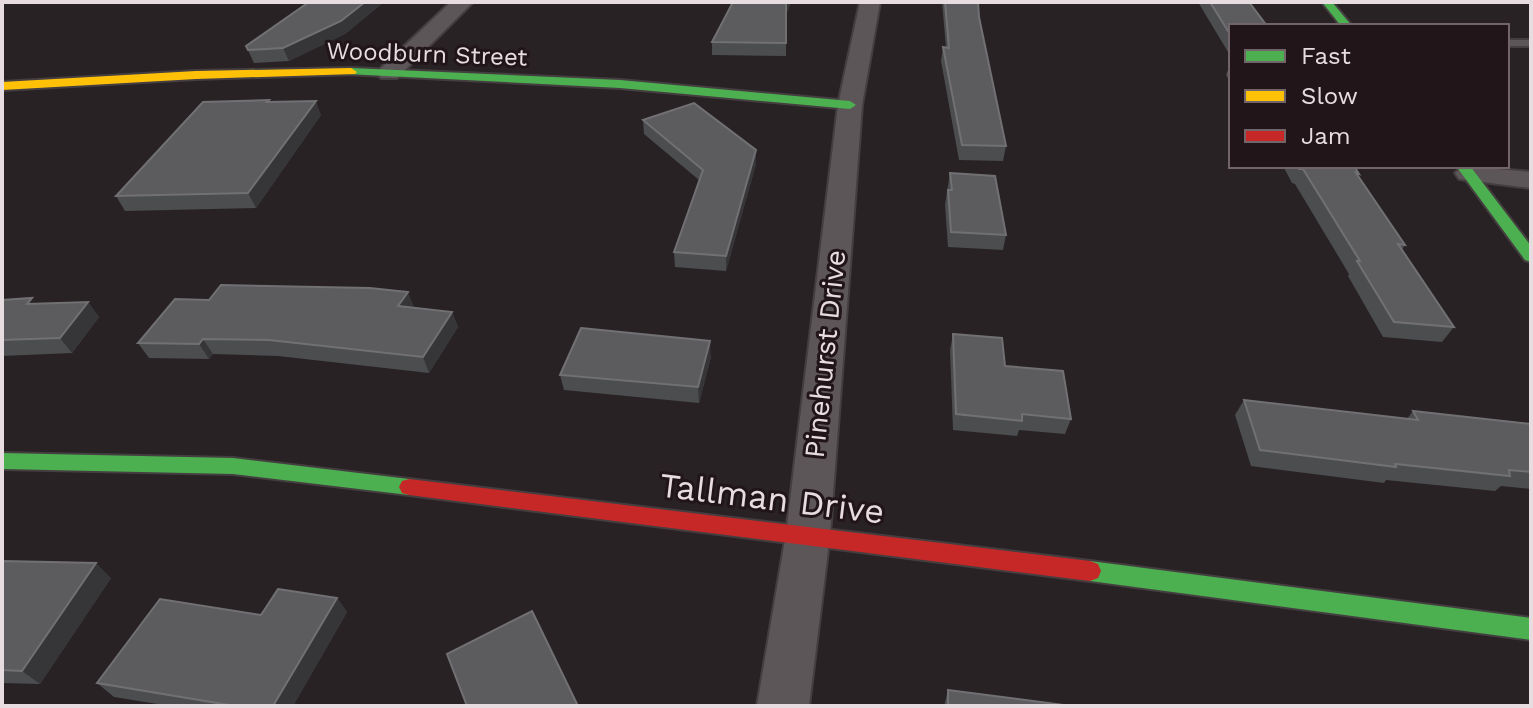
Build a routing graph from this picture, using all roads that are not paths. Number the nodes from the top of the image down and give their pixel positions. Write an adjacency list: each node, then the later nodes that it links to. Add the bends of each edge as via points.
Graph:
1 (463, 2): 7 (street)
2 (870, 2): 9 (street, Pinehurst Drive)
3 (1327, 2): 4 (street)
4 (1345, 24)
5 (1509, 43): 6 (lane)
6 (1531, 43)
7 (389, 73): 8 (street, Woodburn Street); 9 (street, Woodburn Street, via 696,88)
8 (2, 86)
9 (850, 105): 14 (street, Pinehurst Drive)
10 (1466, 170): 11 (street); 12 (street)
11 (1531, 180)
12 (1531, 257)
13 (2, 461): 14 (street, Tallman Drive, via 233,466)
14 (808, 534): 15 (street, Tallman Drive); 16 (street, Pinehurst Drive)
15 (1531, 629)
16 (783, 706)

